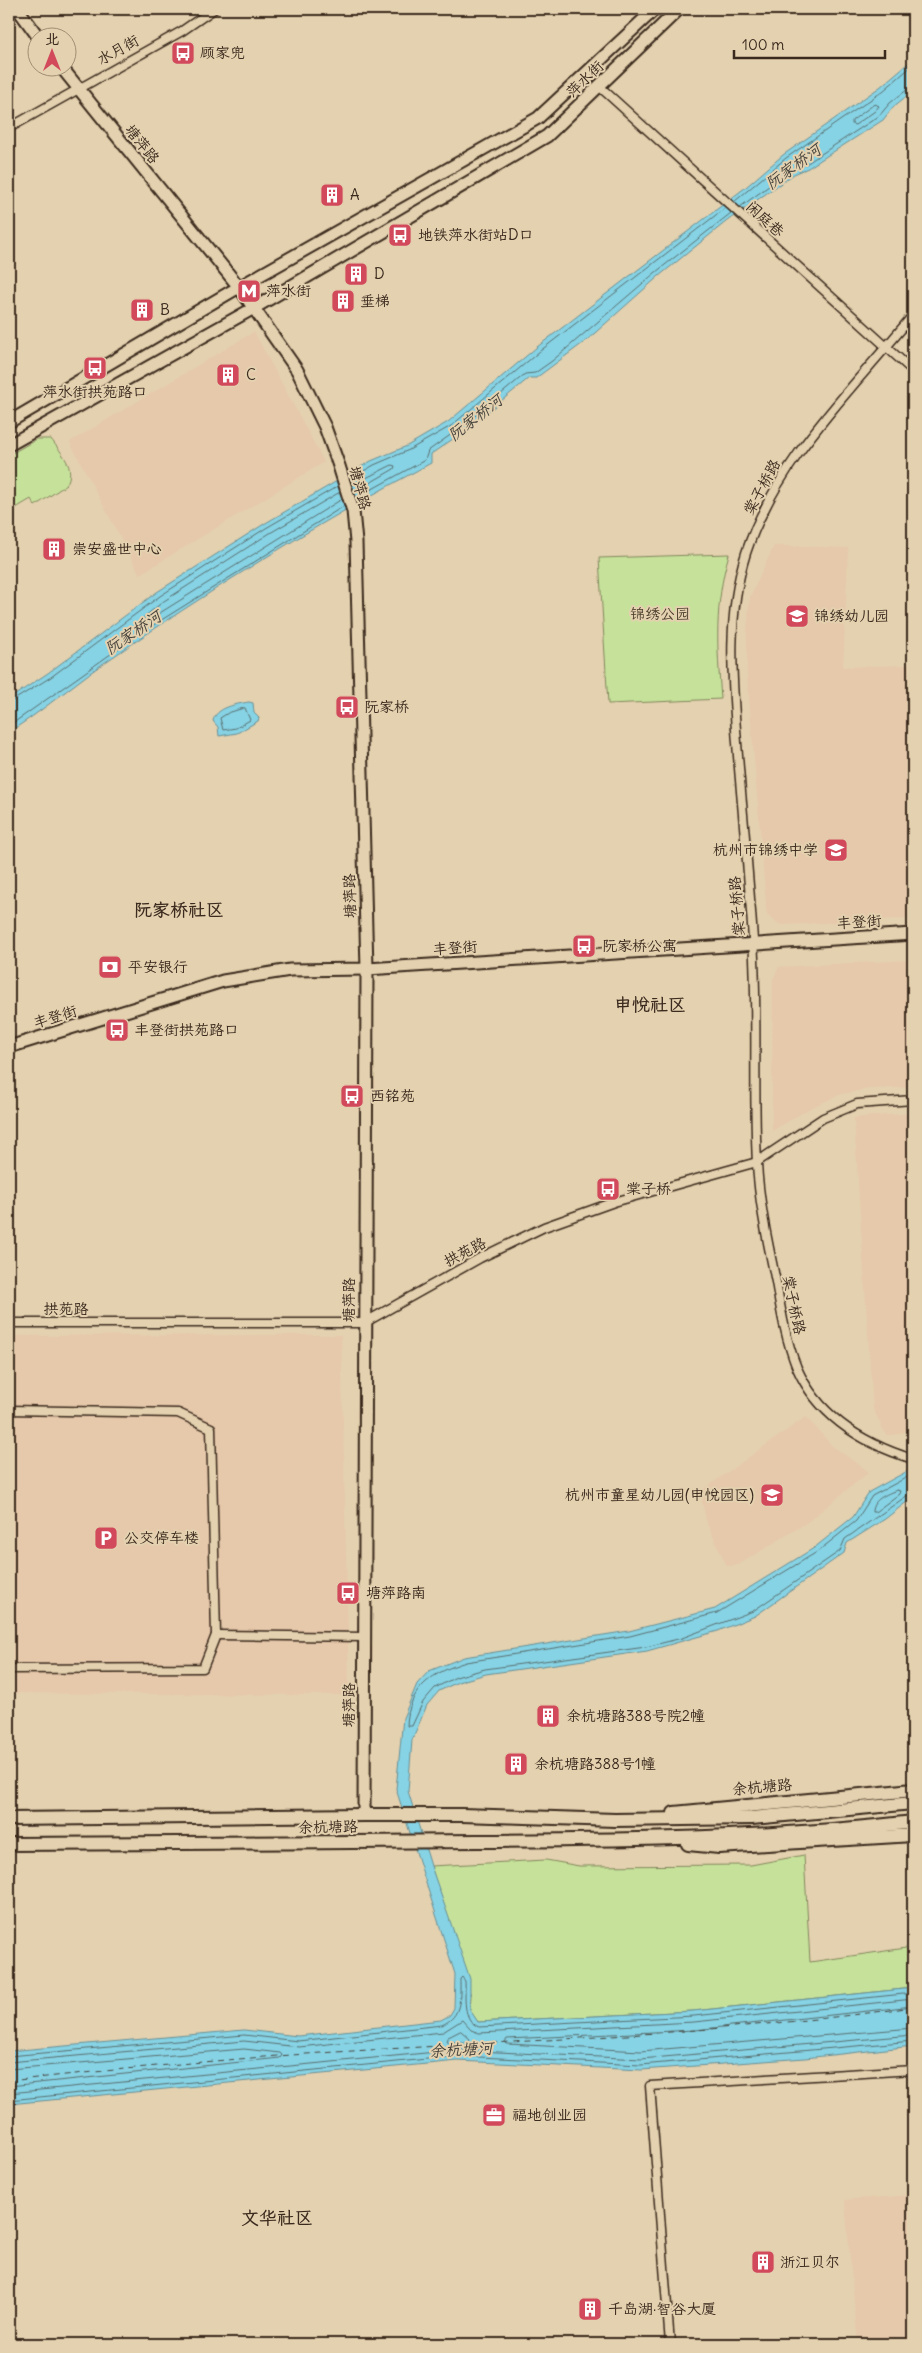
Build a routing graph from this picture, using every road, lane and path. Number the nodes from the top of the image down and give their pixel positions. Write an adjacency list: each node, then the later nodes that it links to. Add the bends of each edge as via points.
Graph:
1 (18, 9): 5 (street)
2 (214, 9): 8 (street, 水月街, via 182,31)
3 (655, 9): 10 (street, 萍水街, via 538,118)
4 (679, 9): 7 (street, 萍水街)
5 (32, 28)
6 (70, 78): 8 (street, 塘萍路)
7 (599, 86): 11 (street, 萍水街, via 547,136); 13 (street, 闲庭巷)
8 (77, 88): 9 (street, 水月街); 10 (street, 塘萍路)
9 (9, 128)
10 (239, 287): 11 (street, 塘萍路); 15 (street, 萍水街)
11 (254, 308): 16 (street, 萍水街); 19 (street, 塘萍路, via 298,370 325,428 353,511)
12 (913, 315): 13 (street, 棠子桥路)
13 (886, 348): 14 (street, 闲庭巷); 18 (street, 棠子桥路, via 790,462 760,518 746,555 733,615 732,678)
14 (913, 371)
15 (9, 422)
16 (9, 445)
17 (913, 934): 18 (street, 丰登街)
18 (754, 944): 19 (street, 丰登街); 22 (street, 棠子桥路)
19 (367, 969): 20 (street, 丰登街, via 290,970 223,981); 24 (street, 塘萍路)
20 (9, 1047)
21 (913, 1100): 22 (street, 拱苑路, via 856,1104 823,1118)
22 (757, 1162): 24 (street, 拱苑路, via 614,1202 544,1227 480,1258); 26 (street, 棠子桥路, via 760,1201 787,1338 812,1396 835,1420 880,1449)
23 (9, 1322): 24 (street, 拱苑路)
24 (364, 1323): 28 (street, 塘萍路)
25 (9, 1410): 27 (street, via 178,1413 211,1428)
26 (913, 1460)
27 (216, 1635): 28 (street); 29 (street, via 203,1668)
28 (364, 1637): 32 (street, 塘萍路)
29 (9, 1669)
30 (913, 1790): 34 (main road, 余杭塘路)
31 (913, 1803): 34 (main road, 余杭塘路, via 752,1818)
32 (364, 1815): 33 (main road, 余杭塘路); 34 (main road, 余杭塘路)
33 (9, 1819)
34 (615, 1820)
35 (913, 1822): 37 (main road, 余杭塘路, via 864,1828)
36 (913, 1835): 37 (main road, 余杭塘路, via 719,1847)
37 (648, 1839): 38 (main road, 余杭塘路)
38 (9, 1844)
39 (913, 2070): 40 (street, via 650,2086)
40 (670, 2344)

